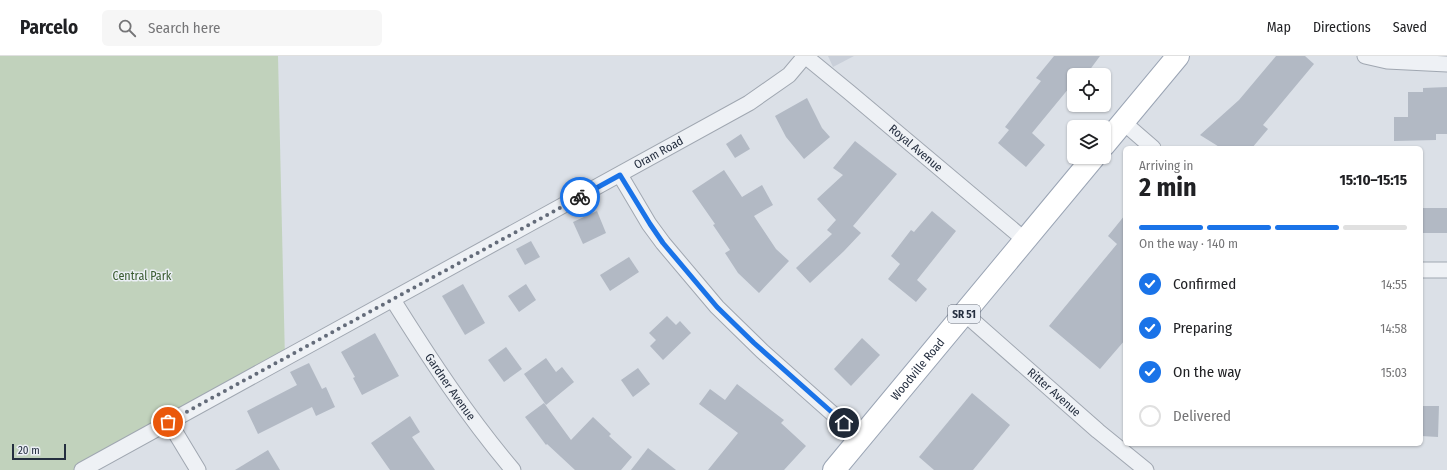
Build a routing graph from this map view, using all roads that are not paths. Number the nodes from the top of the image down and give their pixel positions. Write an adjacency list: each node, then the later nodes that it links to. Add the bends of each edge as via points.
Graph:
1 (805, 56): 9 (street, Oram Road, via 789,75 749,103); 10 (street, Royal Avenue)
2 (1178, 56): 5 (main road)
3 (1365, 56): 4 (street, via 1387,61)
4 (1447, 64)
5 (1123, 122): 6 (main road); 7 (street)
6 (1111, 137)
7 (1150, 146)
8 (1088, 164): 10 (main road, Woodville Road / SR 51)
9 (620, 175): 13 (street, Oram Road); 16 (street, via 663,243 717,307)
10 (1025, 240): 14 (main road, Woodville Road / SR 51)
11 (1423, 270): 12 (street)
12 (1447, 270)
13 (393, 300): 15 (street, Oram Road); 19 (street, Gardner Avenue, via 454,394)
14 (964, 313): 16 (main road, Woodville Road / SR 51); 21 (street, Ritter Avenue)
15 (168, 422): 17 (street, Oram Road); 18 (street)
16 (860, 438): 20 (main road, Woodville Road / SR 51)
17 (82, 470)
18 (198, 470)
19 (513, 470)
20 (834, 470)
21 (1146, 470)

